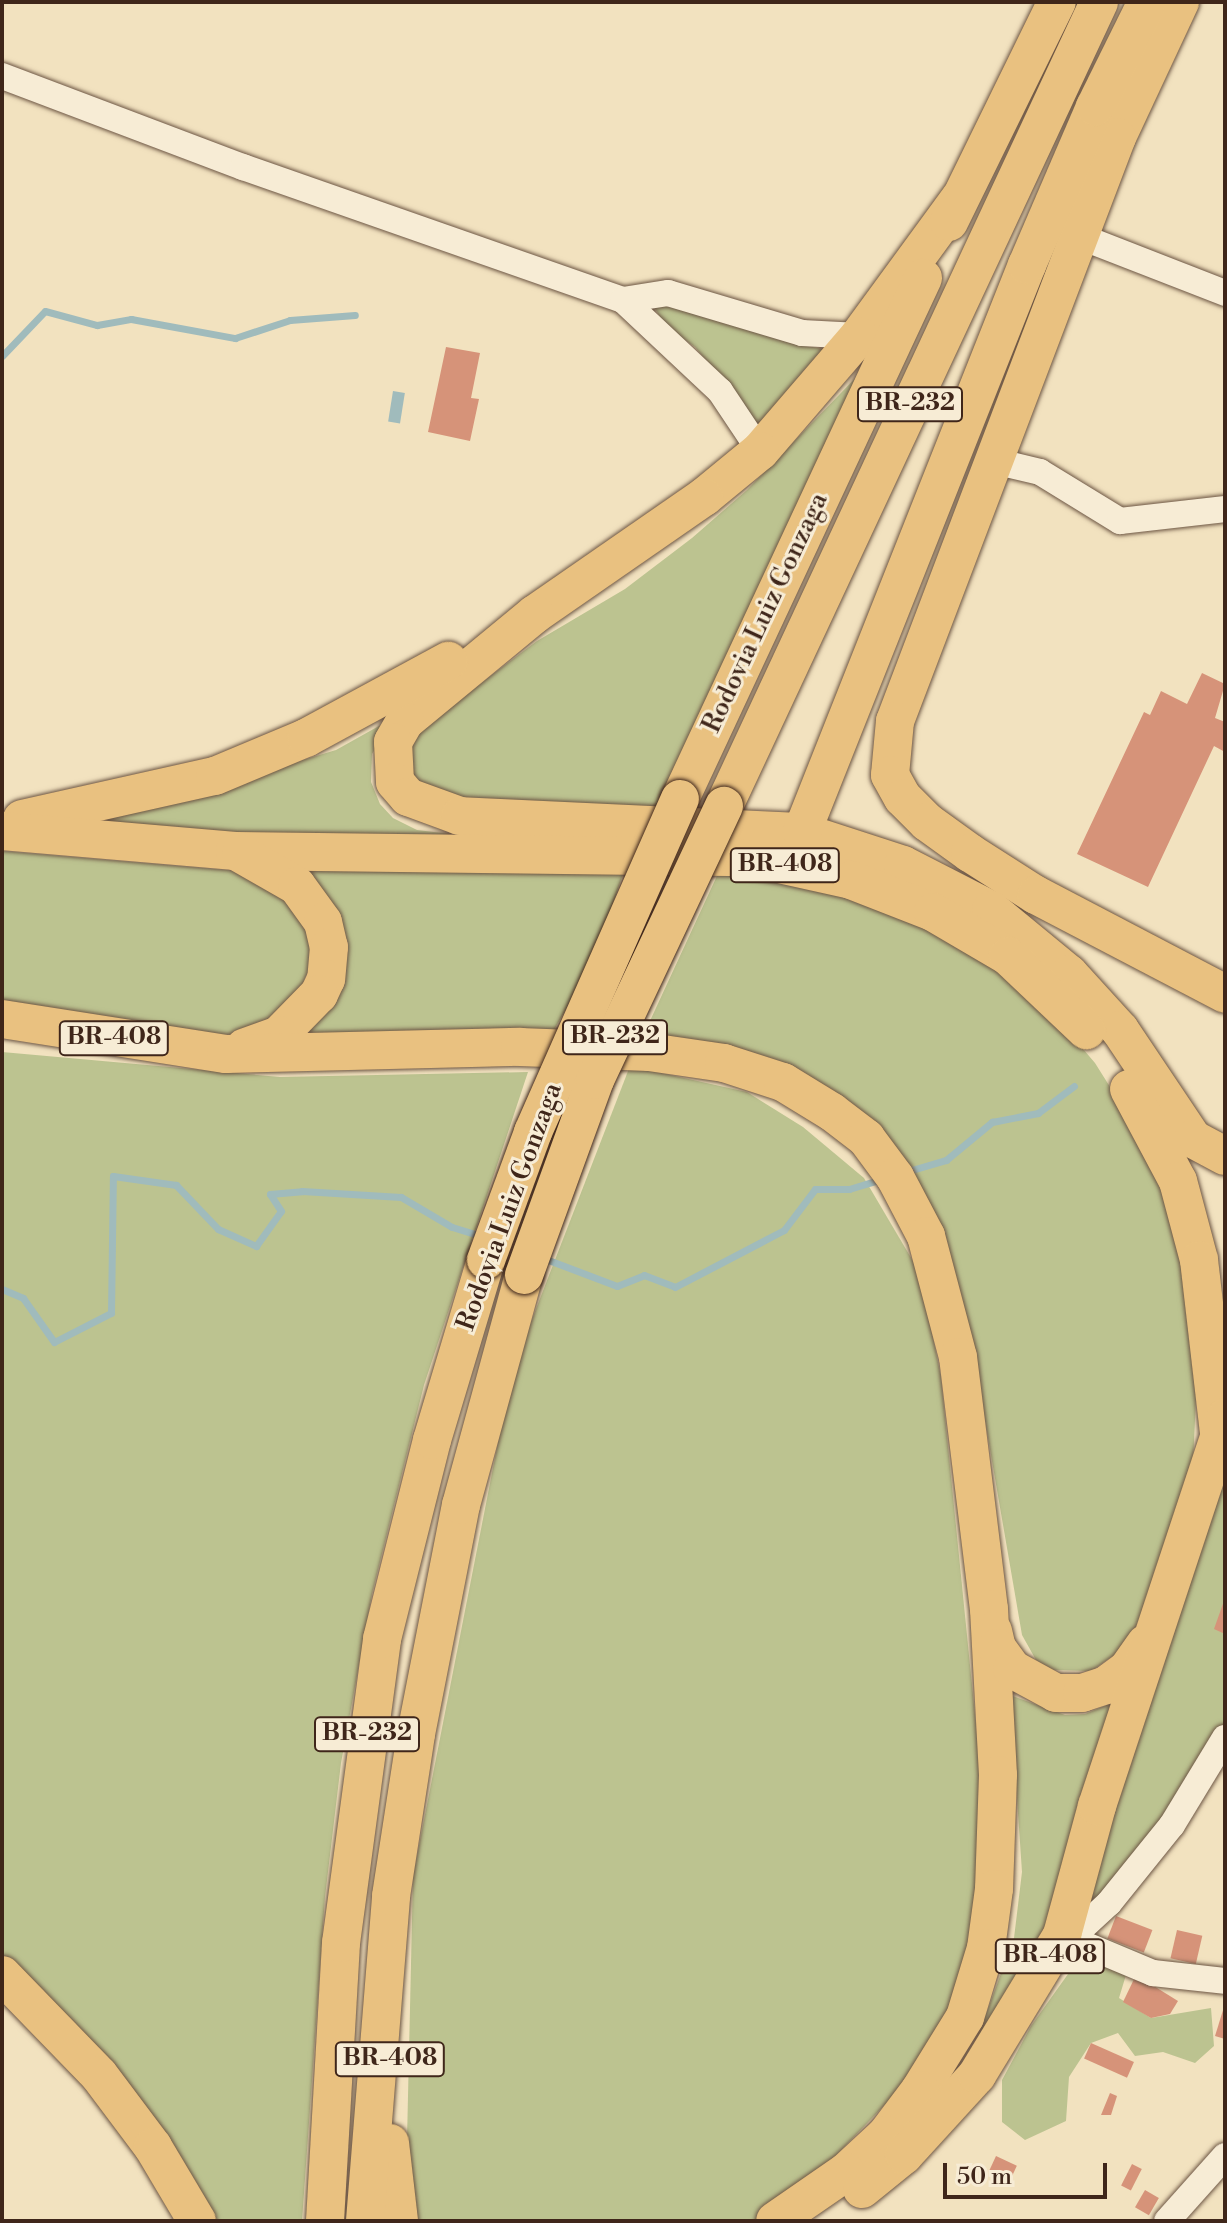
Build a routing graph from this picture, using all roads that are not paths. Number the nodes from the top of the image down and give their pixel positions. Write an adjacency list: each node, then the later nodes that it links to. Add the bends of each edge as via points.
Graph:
1 (1057, 2): 6 (highway, Rodovia Luiz Gonzaga / BR-232)
2 (1099, 2): 29 (highway, Rodovia Luiz Gonzaga / BR-232, bridge, via 595,1080 524,1275 455,1531)
3 (1147, 2): 17 (highway, via 1027,265)
4 (1180, 2): 7 (highway)
5 (2, 76): 9 (street, via 272,178)
6 (960, 198): 10 (highway); 35 (highway, Rodovia Luiz Gonzaga / BR-232, bridge, via 567,1049 486,1260 432,1440 382,1639 341,1943)
7 (1079, 236): 8 (street); 12 (highway)
8 (1225, 293)
9 (623, 300): 10 (street, via 668,293 802,333); 11 (street, via 720,391)
10 (859, 336): 11 (highway)
11 (760, 451): 14 (highway, via 681,514)
12 (994, 461): 13 (street, via 1040,472 1105,517 1120,521); 19 (highway, via 895,721 890,775 903,798 970,853 1036,895)
13 (1225, 509)
14 (535, 614): 15 (highway, via 306,738 215,776); 17 (highway, via 405,721 390,764 395,782 408,797 460,816)
15 (2, 823)
16 (2, 831): 18 (highway, BR-408)
17 (802, 832): 22 (highway, via 903,865 991,910 1069,974 1120,1030 1193,1139)
18 (235, 851): 21 (highway, via 273,869 311,901 323,922 328,967 319,994 279,1035); 23 (highway, BR-408, via 733,857 851,880 933,912 1008,956 1103,1050)
19 (1225, 994)
20 (2, 1019): 21 (highway, BR-408)
21 (226, 1054): 26 (highway, BR-408, via 520,1047 649,1052 724,1063 783,1082 832,1112 866,1138 895,1177 926,1236 958,1357)
22 (1225, 1156)
23 (1167, 1158): 24 (highway, via 1188,1170); 25 (highway, BR-408, via 1199,1260)
24 (1225, 1170)
25 (1221, 1441): 27 (highway, BR-408)
26 (989, 1609): 27 (highway, via 997,1648 1012,1669 1056,1693 1082,1693 1127,1670); 38 (highway, BR-408, via 997,1852 986,1948 965,2017 886,2135 846,2172)
27 (1159, 1617): 30 (highway, BR-408, via 1097,1806)
28 (1225, 1738): 30 (street, via 1172,1825 1109,1903)
29 (391, 1896): 36 (highway, Rodovia Luiz Gonzaga / BR-232); 37 (highway, BR-408, via 390,2136)
30 (1066, 1937): 32 (street, via 1153,1973); 39 (highway, BR-408, via 977,2075 904,2155)
31 (2, 1975): 34 (highway, via 99,2075 153,2147)
32 (1225, 1981)
33 (1225, 2156): 40 (street)
34 (197, 2221)
35 (325, 2221)
36 (365, 2221)
37 (399, 2221)
38 (775, 2221)
39 (817, 2221)
40 (1167, 2221)

